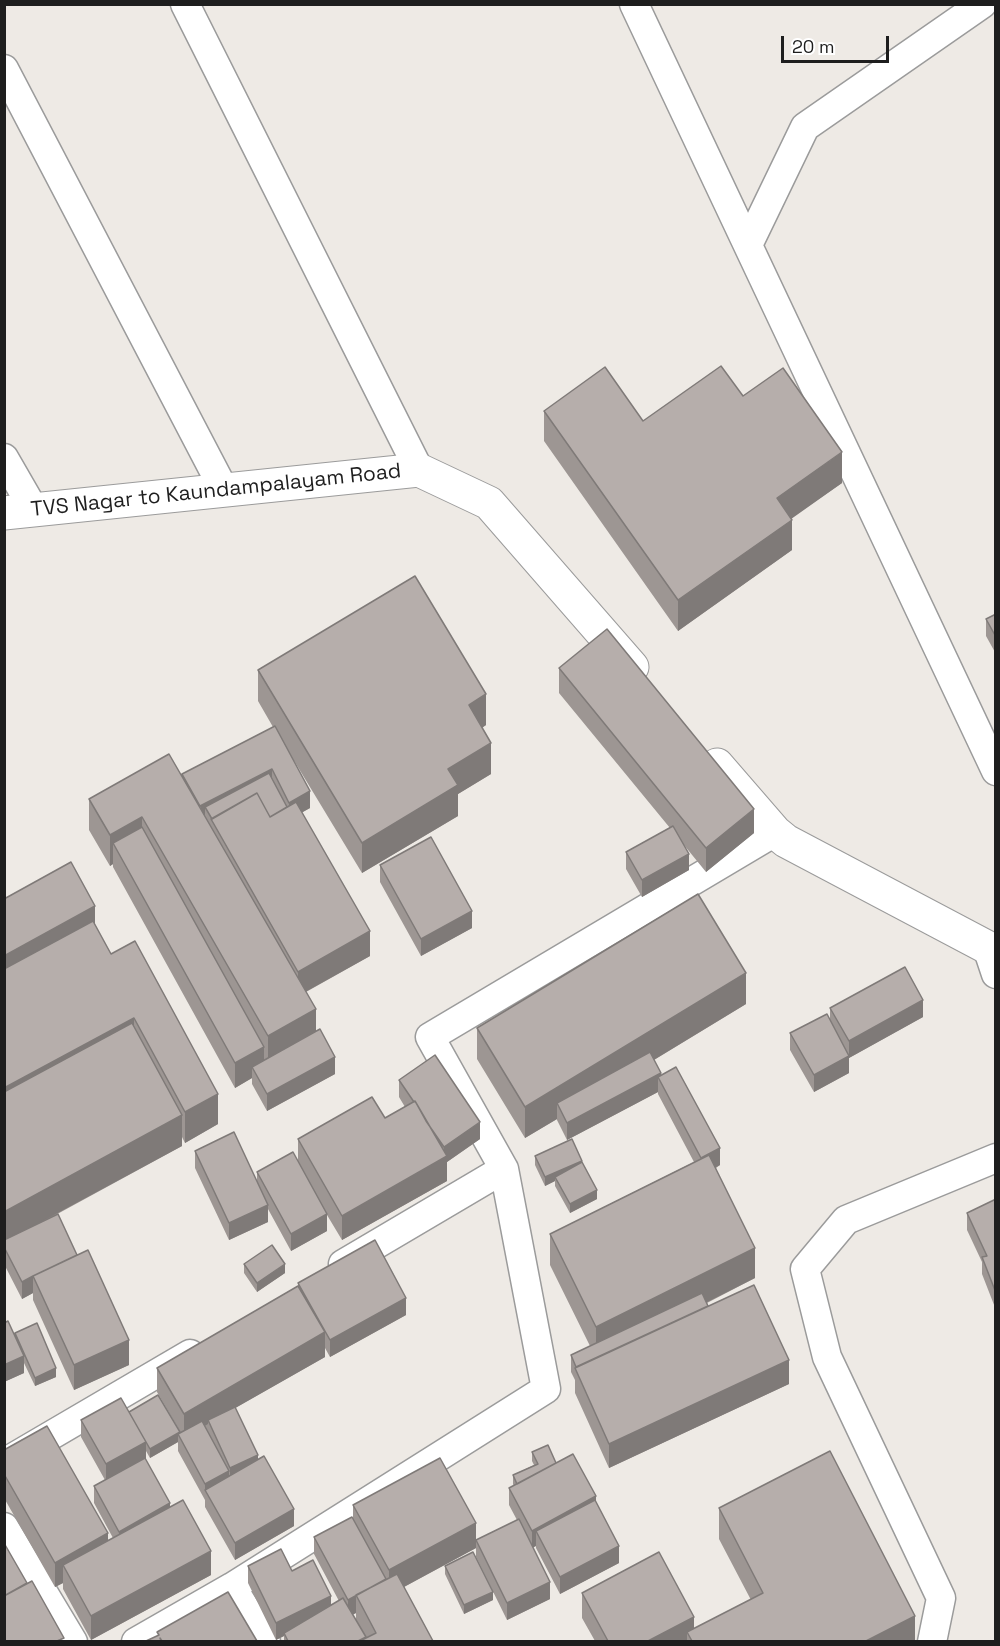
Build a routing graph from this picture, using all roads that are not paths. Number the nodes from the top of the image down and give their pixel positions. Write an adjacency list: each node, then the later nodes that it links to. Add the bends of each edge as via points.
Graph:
1 (186, 4): 7 (street)
2 (634, 4): 5 (street)
3 (982, 4): 5 (street, via 805,127)
4 (4, 69): 8 (street)
5 (748, 245): 12 (street)
6 (4, 458): 9 (street)
7 (419, 470): 8 (street, TVS Nagar to Kaundampalayam Road); 10 (street, TVS Nagar to Kaundampalayam Road, via 489,503)
8 (224, 490): 9 (street, TVS Nagar to Kaundampalayam Road)
9 (19, 512)
10 (651, 689)
11 (698, 743): 13 (street)
12 (996, 771)
13 (775, 832): 14 (street); 16 (street, via 430,1037)
14 (993, 959)
15 (996, 1158): 25 (street, via 846,1220 805,1269 827,1357 941,1598)
16 (504, 1169): 17 (street); 21 (street, via 546,1389)
17 (321, 1277)
18 (208, 1343): 19 (street)
19 (4, 1463)
20 (4, 1527): 22 (street)
21 (232, 1587): 23 (street); 24 (street)
22 (73, 1641)
23 (136, 1641)
24 (266, 1641)
25 (932, 1641)

